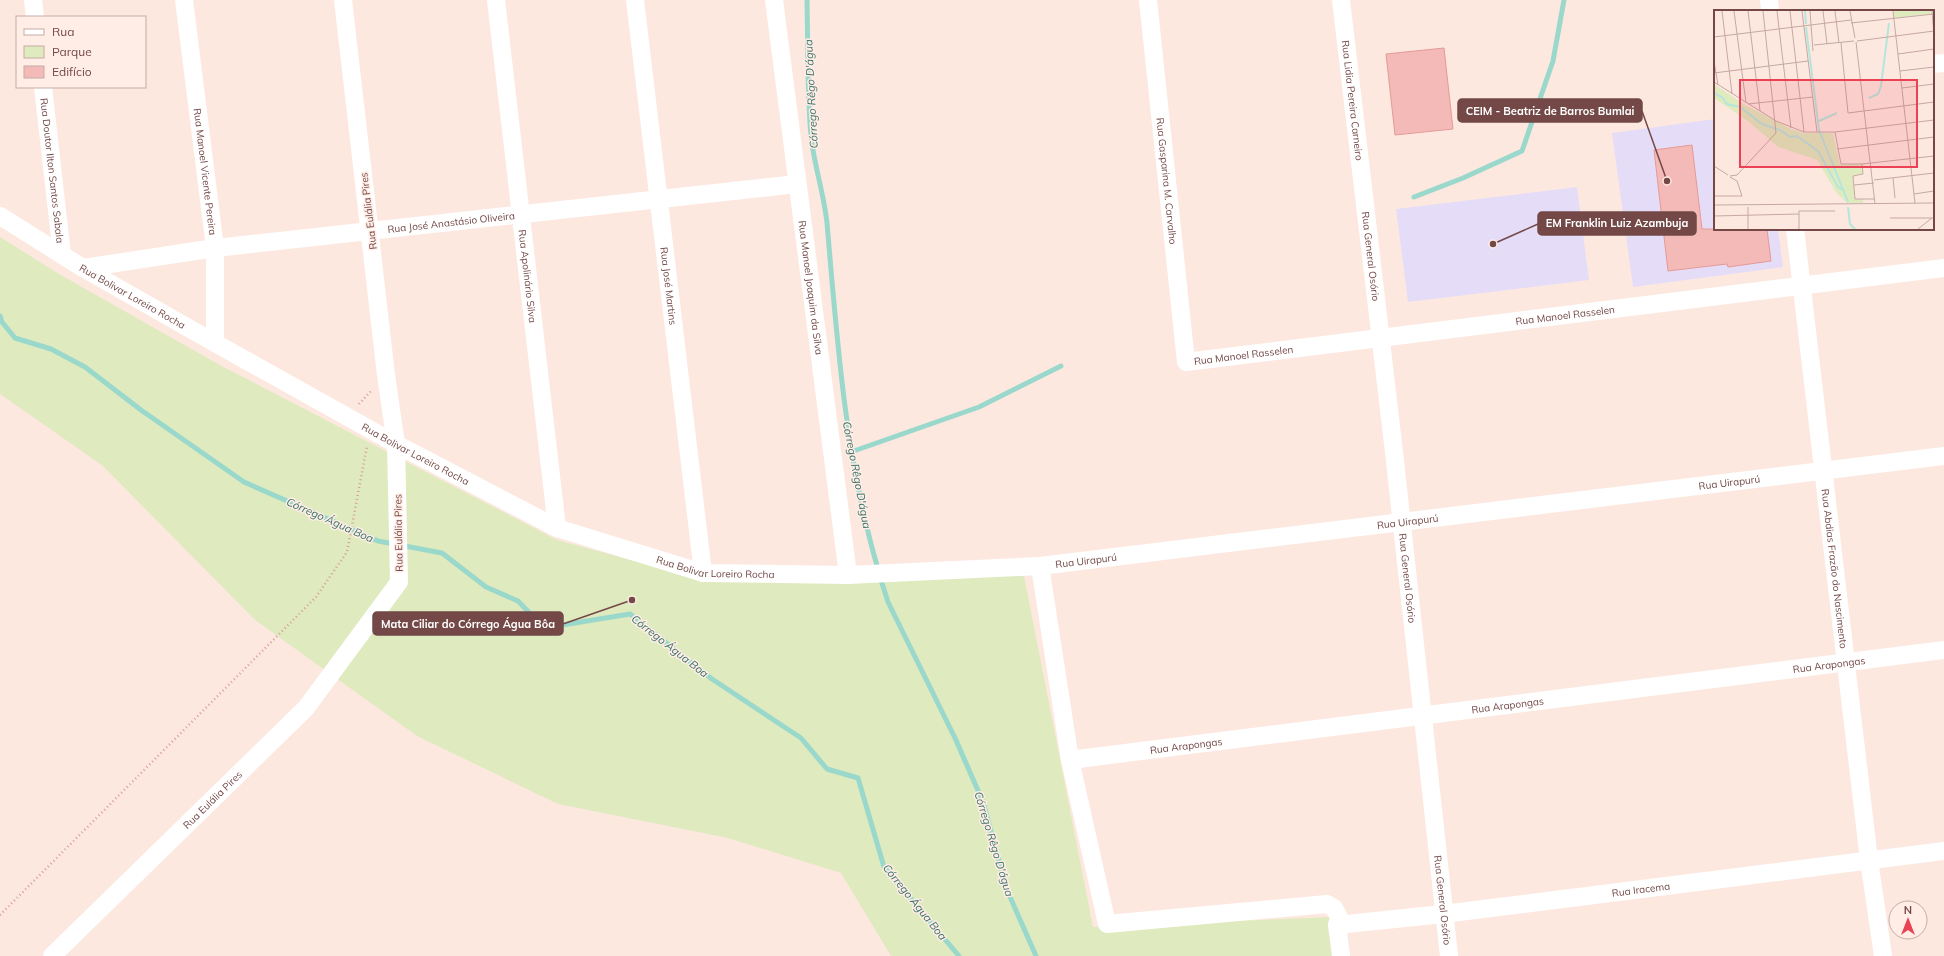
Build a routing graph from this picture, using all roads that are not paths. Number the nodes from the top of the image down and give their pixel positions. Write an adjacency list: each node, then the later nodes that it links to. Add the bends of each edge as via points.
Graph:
1 (33, 0): 11 (street)
2 (184, 0): 22 (street, Rua Manoel Vicente Pereira)
3 (343, 0): 20 (street, Rua Eulália Pires)
4 (496, 0): 18 (street, Rua Apolinário Silva)
5 (636, 0): 16 (street, Rua José Martins)
6 (774, 0): 15 (street, Rua Manoel Joaquim da Silva)
7 (1148, 0): 29 (street, Rua Gasparina M. Carvalho)
8 (1341, 0): 17 (street, Rua Lidia Pereira Carneiro)
9 (1769, 0): 10 (street)
10 (1770, 10)
11 (35, 16)
12 (1944, 63): 13 (street)
13 (1934, 64)
14 (43, 88): 23 (street, Rua Doutor Ilton Santos Sabala)
15 (797, 184): 16 (street, Rua José Anastásio Oliveira); 38 (street, Rua Manoel Joaquim da Silva)
16 (658, 199): 18 (street, Rua José Anastásio Oliveira); 36 (street, Rua José Martins)
17 (1365, 201): 27 (street, Rua General Osório)
18 (521, 214): 20 (street, Rua José Anastásio Oliveira); 34 (street, Rua Apolinário Silva)
19 (0, 216): 23 (street, Rua Bolivar Loreiro Rocha)
20 (371, 230): 22 (street, Rua José Anastásio Oliveira); 30 (street, Rua Eulália Pires)
21 (1795, 230): 26 (street, Rua Abdias Frazão do Nascimento)
22 (215, 248): 24 (street, Rua José Anastásio Oliveira); 28 (street, Rua Manoel Vicente Pereira)
23 (62, 255): 24 (street, Rua Bolivar Loreiro Rocha)
24 (83, 268): 28 (street, Rua Bolivar Loreiro Rocha)
25 (1944, 268): 26 (street, Rua Manoel Rasselen)
26 (1802, 285): 27 (street, Rua Manoel Rasselen); 32 (street, Rua Abdias Frazão do Nascimento)
27 (1381, 338): 29 (street, Rua Manoel Rasselen); 33 (street, Rua General Osório)
28 (215, 343): 30 (street, Rua Bolivar Loreiro Rocha)
29 (1186, 362)
30 (396, 444): 34 (street, Rua Bolivar Loreiro Rocha); 47 (street, Rua Eulália Pires, via 399,582 306,708)
31 (1944, 456): 32 (street, Rua Uirapurú)
32 (1824, 470): 33 (street, Rua Uirapurú); 40 (street, Rua Abdias Frazão do Nascimento)
33 (1401, 522): 35 (street, Rua Uirapurú); 41 (street, Rua General Osório)
34 (557, 528): 36 (street, Rua Bolivar Loreiro Rocha)
35 (1040, 566): 37 (street, Rua Uirapurú); 42 (street)
36 (703, 573): 38 (street, Rua Bolivar Loreiro Rocha)
37 (870, 574): 38 (street, Rua Bolivar Loreiro Rocha)
38 (848, 575)
39 (1944, 650): 40 (street, Rua Arapongas)
40 (1846, 662): 41 (street, Rua Arapongas); 44 (street, Rua Abdias Frazão do Nascimento)
41 (1422, 715): 42 (street, Rua Arapongas); 45 (street, Rua General Osório)
42 (1070, 757): 46 (street, via 1107,924 1327,904 1334,908 1339,917)
43 (1944, 851): 44 (street, Rua Iracema)
44 (1869, 860): 45 (street, Rua Iracema); 50 (street, Rua Abdias Frazão do Nascimento)
45 (1443, 914): 46 (street, Rua Iracema); 49 (street, Rua General Osório)
46 (1337, 926): 48 (street)
47 (52, 956)
48 (1341, 956)
49 (1449, 956)
50 (1883, 956)

